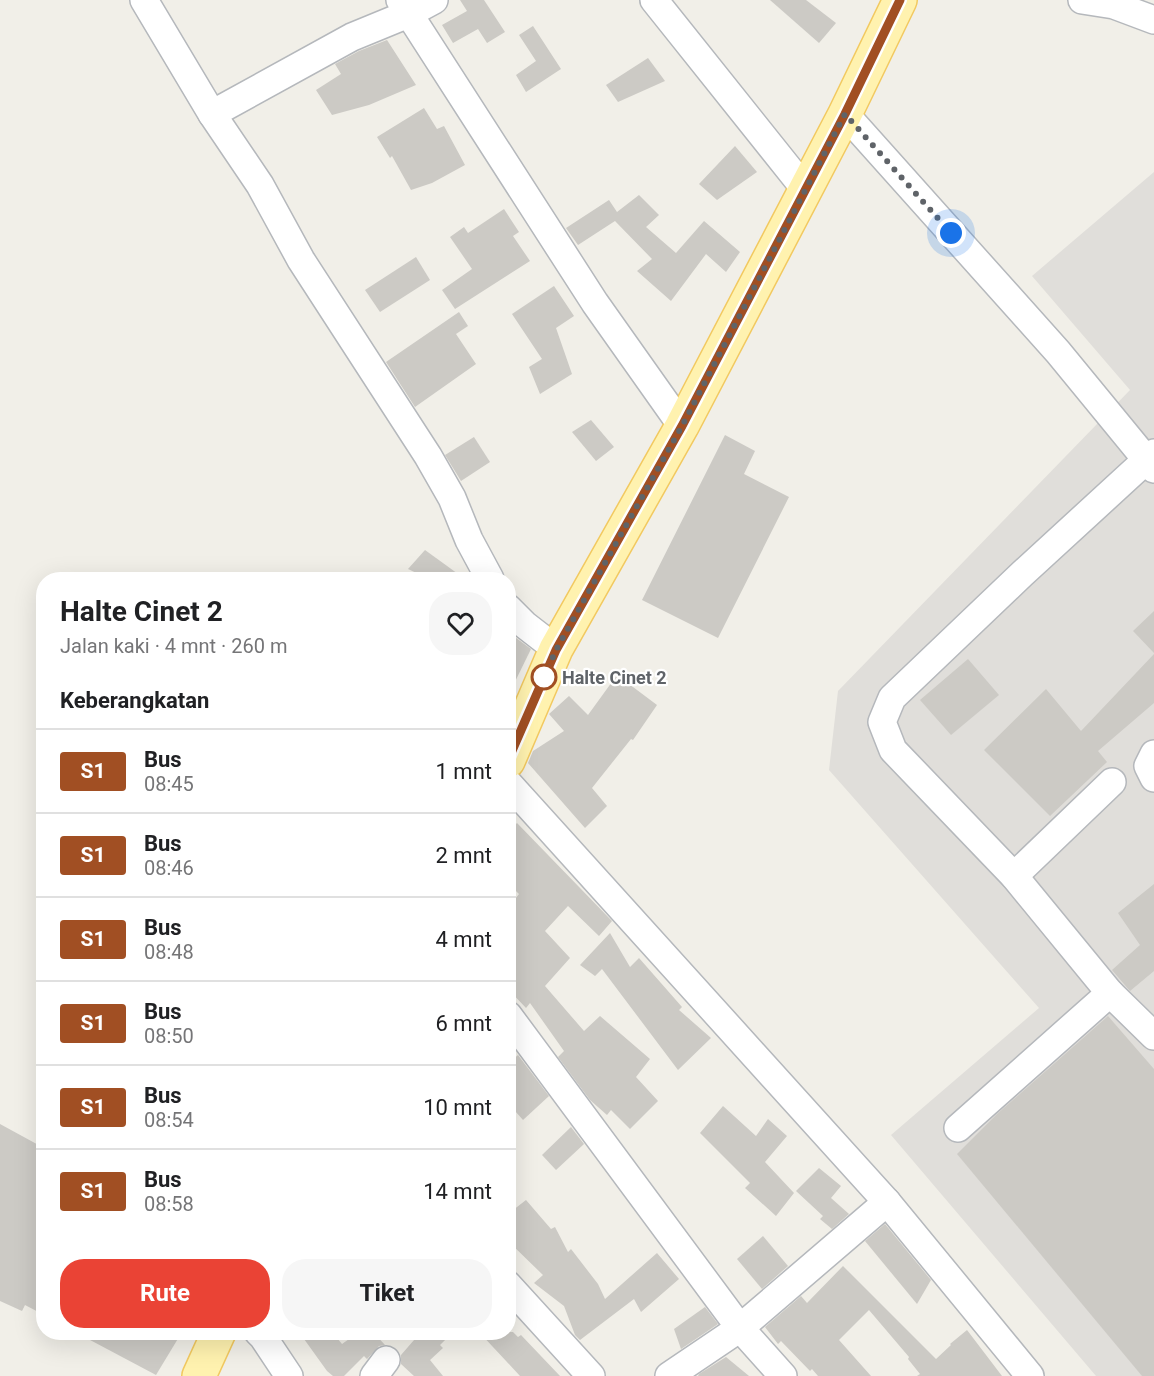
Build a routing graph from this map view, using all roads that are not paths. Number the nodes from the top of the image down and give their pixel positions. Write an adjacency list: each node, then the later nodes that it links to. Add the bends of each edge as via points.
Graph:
1 (144, 0): 8 (street)
2 (434, 0): 6 (street)
3 (654, 0): 10 (street)
4 (900, 0): 9 (main road)
5 (1082, 0): 7 (street, via 1114,5)
6 (404, 7): 8 (street); 11 (street, via 595,303)
7 (1154, 20)
8 (212, 114): 13 (street, via 428,456)
9 (845, 114): 10 (main road); 12 (street)
10 (805, 189): 11 (main road)
11 (682, 426): 15 (main road)
12 (1152, 461): 21 (street, via 1022,574 892,698 882,722 893,750)
13 (486, 572)
14 (516, 616): 15 (street)
15 (556, 650): 16 (main road)
16 (516, 742)
17 (1154, 754): 18 (street, via 1148,766)
18 (1154, 778)
19 (1112, 782): 21 (street)
20 (516, 792): 26 (street)
21 (1014, 876): 22 (street)
22 (1110, 993): 24 (street); 25 (street)
23 (516, 1026): 28 (street)
24 (1154, 1036)
25 (958, 1128)
26 (886, 1202): 28 (street); 36 (street)
27 (516, 1294): 33 (street)
28 (740, 1328): 34 (street); 35 (street)
29 (215, 1340): 31 (main road)
30 (266, 1340): 32 (street)
31 (199, 1376)
32 (289, 1376)
33 (591, 1376)
34 (669, 1376)
35 (783, 1376)
36 (1030, 1376)

